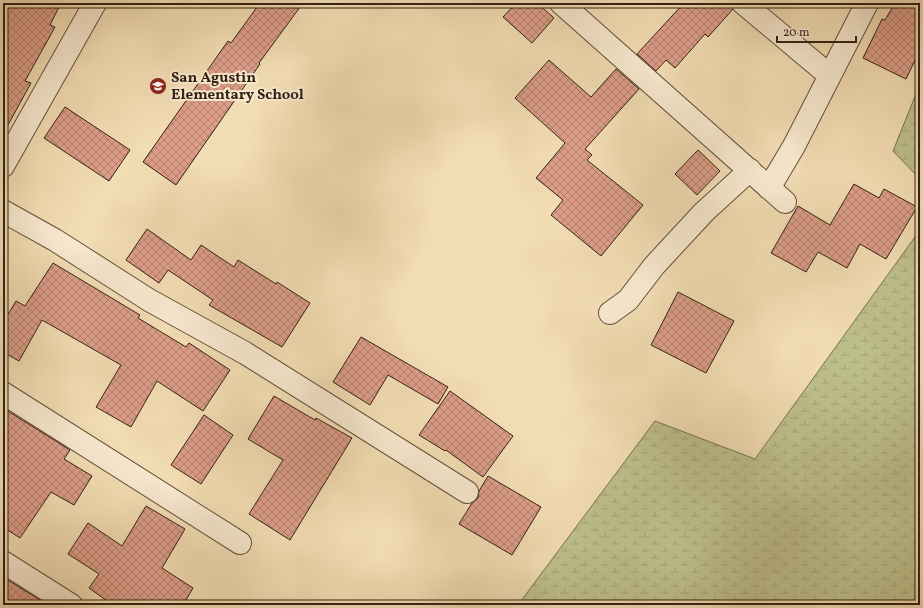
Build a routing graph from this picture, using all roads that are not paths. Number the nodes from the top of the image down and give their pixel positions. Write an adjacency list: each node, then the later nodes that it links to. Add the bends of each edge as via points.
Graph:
1 (95, 3): 6 (street)
2 (561, 3): 7 (street)
3 (743, 3): 5 (street)
4 (867, 3): 5 (street)
5 (829, 75): 8 (street, via 794,146)
6 (3, 166)
7 (750, 170): 8 (street); 11 (street, via 704,212 654,266 628,300)
8 (769, 188): 9 (street)
9 (785, 202)
10 (3, 211): 13 (street, via 55,240 149,300 245,353)
11 (610, 314)
12 (3, 393): 14 (street)
13 (467, 492)
14 (240, 543)
15 (3, 562): 16 (street)
16 (71, 605)

